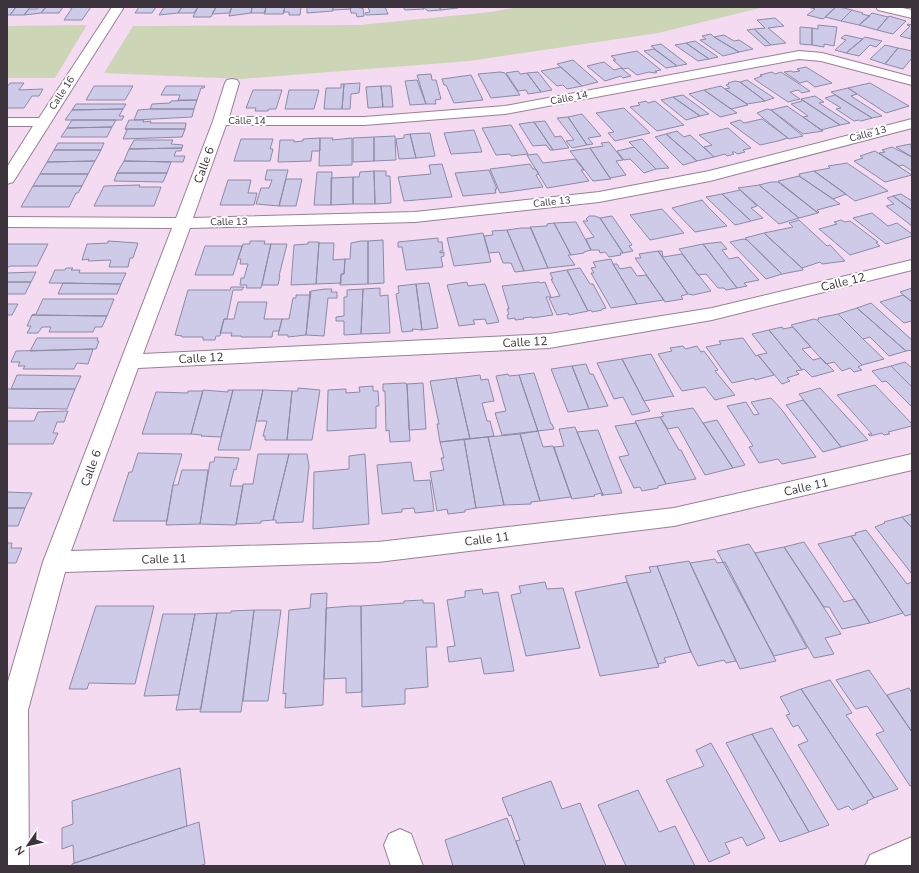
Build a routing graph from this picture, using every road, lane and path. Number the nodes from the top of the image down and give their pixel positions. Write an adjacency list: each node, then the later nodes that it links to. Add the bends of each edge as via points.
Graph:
1 (118, 7): 8 (street, Calle 16)
2 (882, 7): 3 (street)
3 (907, 11)
4 (912, 81): 6 (street, Calle 14, via 822,57 798,55 505,110 364,121)
5 (232, 83): 6 (street, Calle 6)
6 (220, 121): 12 (street, Calle 6)
7 (7, 122): 8 (street)
8 (43, 122): 10 (street, Calle 16)
9 (912, 123): 12 (street, Calle 13, via 710,176 599,197 415,218)
10 (7, 178)
11 (7, 222): 12 (street, Calle 13)
12 (183, 223): 14 (street, Calle 6)
13 (912, 265): 14 (street, Calle 12, via 712,314 549,341)
14 (130, 362): 16 (street, Calle 6)
15 (912, 462): 16 (street, Calle 11, via 674,517 378,552)
16 (55, 562): 18 (street, Calle 6, via 14,710)
17 (912, 853): 19 (street)
18 (13, 866)
19 (881, 866)

